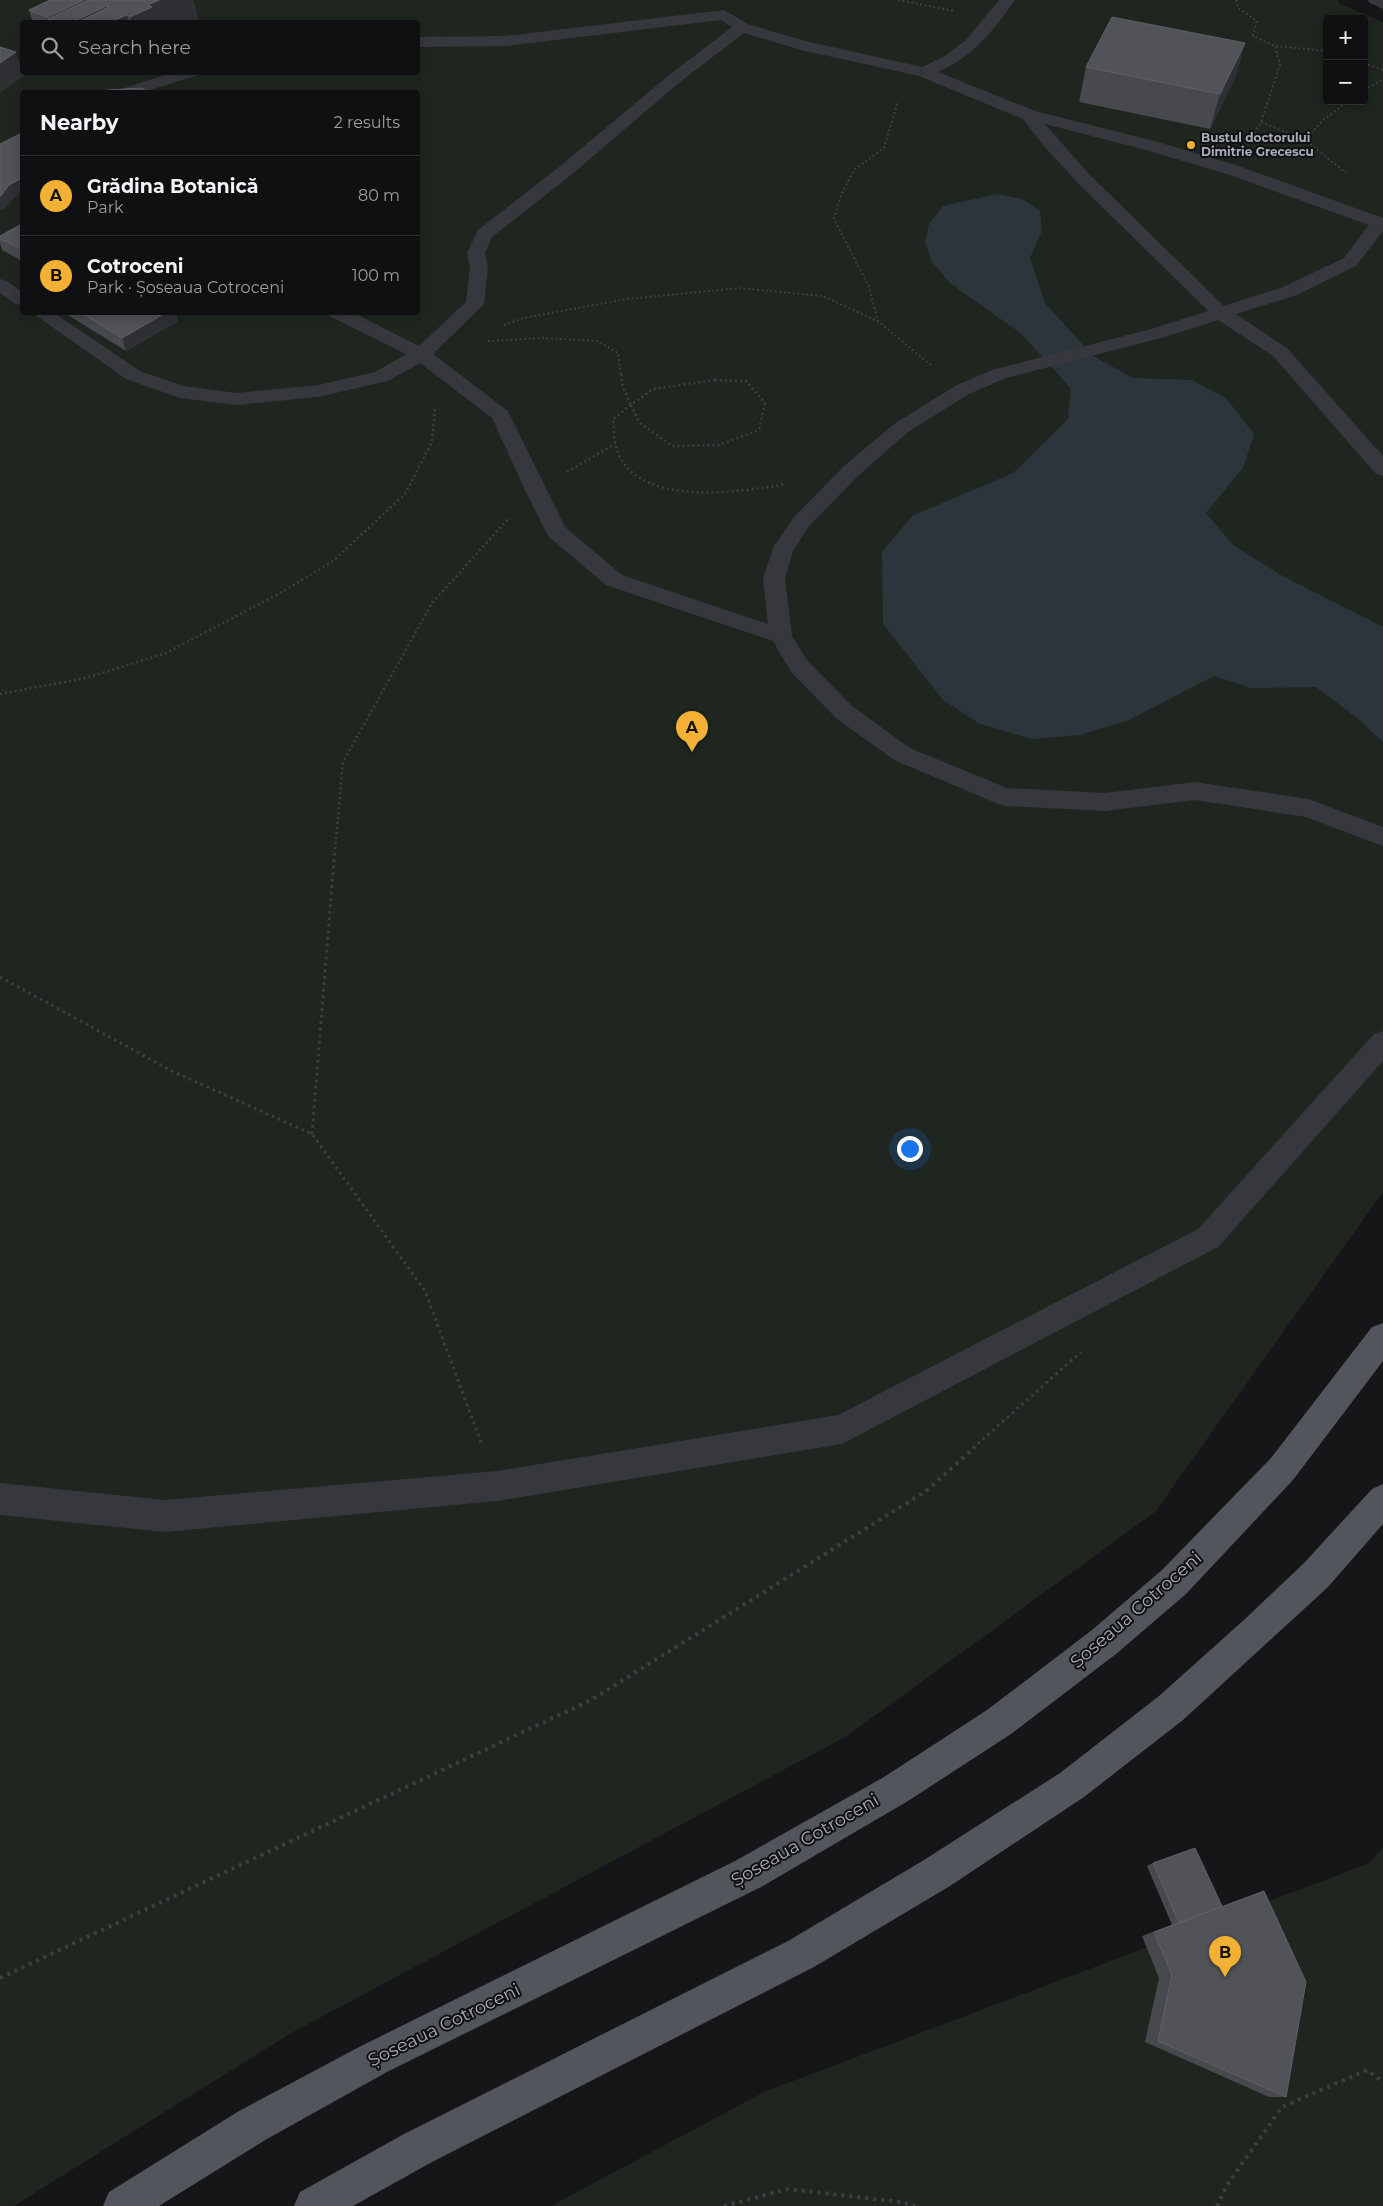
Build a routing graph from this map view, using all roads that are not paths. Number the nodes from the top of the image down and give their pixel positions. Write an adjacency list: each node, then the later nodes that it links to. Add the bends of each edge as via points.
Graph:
1 (1007, 0): 7 (street, via 962,54)
2 (1375, 0): 3 (street)
3 (1383, 4)
4 (725, 7): 5 (street); 6 (street, via 506,41)
5 (742, 27): 7 (street, via 802,45); 17 (street, via 484,234 476,253 479,267 475,304)
6 (420, 42)
7 (924, 72): 10 (street)
8 (182, 75): 9 (street)
9 (134, 90)
10 (1029, 115): 11 (street, via 1233,170); 14 (street, via 1082,177)
11 (1381, 224): 14 (street, via 1350,262 1290,291)
12 (0, 285): 13 (street)
13 (20, 299)
14 (1222, 314): 18 (street, via 1280,352); 19 (street, via 999,374 962,390 901,428 851,471 802,521 782,551 774,578)
15 (44, 315): 17 (street, via 133,375 180,392 236,399 318,391 381,378)
16 (342, 315): 17 (street)
17 (421, 354): 19 (street, via 500,415 556,531 614,580)
18 (1383, 468)
19 (781, 636): 20 (street, via 799,666 844,712 902,754 1005,797 1105,802 1195,791 1309,808)
20 (1383, 837)
21 (1383, 1042): 23 (street, via 1208,1238 842,1429 497,1486 165,1516)
22 (1383, 1337): 25 (main road, Șoseaua Cotroceni, via 1282,1469 1174,1582 1104,1642 999,1722 896,1789 748,1874 374,2059 253,2125)
23 (0, 1499)
24 (1383, 1500): 26 (main road, via 1316,1575 1257,1631 1171,1708 1072,1785 937,1873 801,1954 418,2148)
25 (123, 2206)
26 (314, 2206)

